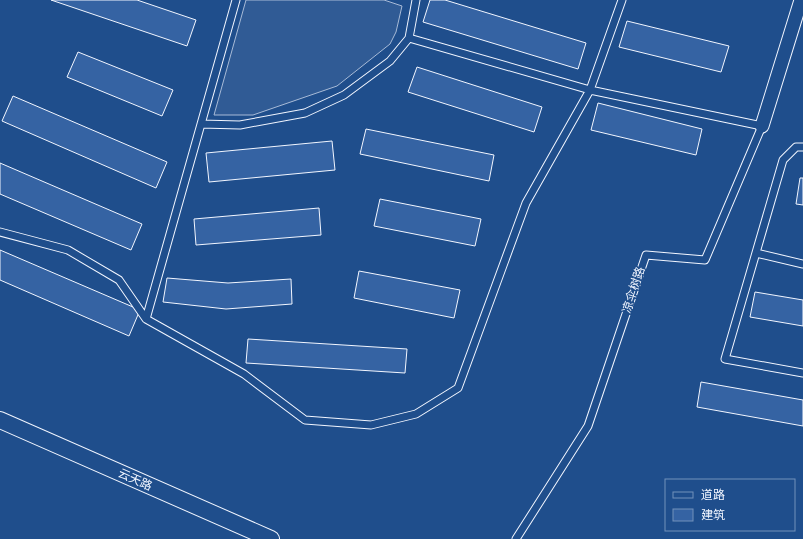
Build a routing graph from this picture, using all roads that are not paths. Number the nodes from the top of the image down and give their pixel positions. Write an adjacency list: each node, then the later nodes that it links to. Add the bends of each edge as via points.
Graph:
1 (236, 0): 7 (lane)
2 (416, 0): 5 (lane)
3 (622, 0): 6 (lane)
4 (801, 0): 8 (street, 凉伞树路)
5 (409, 38): 6 (lane); 7 (lane, via 390,60 344,95 305,112 240,125)
6 (590, 90): 8 (lane); 13 (lane, via 526,203 458,388 416,414 371,426 305,420 244,374)
7 (201, 124): 13 (lane)
8 (762, 126): 17 (lane, 凉伞树路, via 705,260 646,255 588,426)
9 (803, 147): 11 (lane, via 796,147 783,160)
10 (0, 232): 13 (lane, via 68,250 81,257 119,280)
11 (756, 253): 12 (lane); 14 (lane, via 725,359)
12 (803, 264)
13 (146, 319)
14 (803, 373)
15 (0, 420): 16 (street, 云天路)
16 (271, 539)
17 (516, 539)

